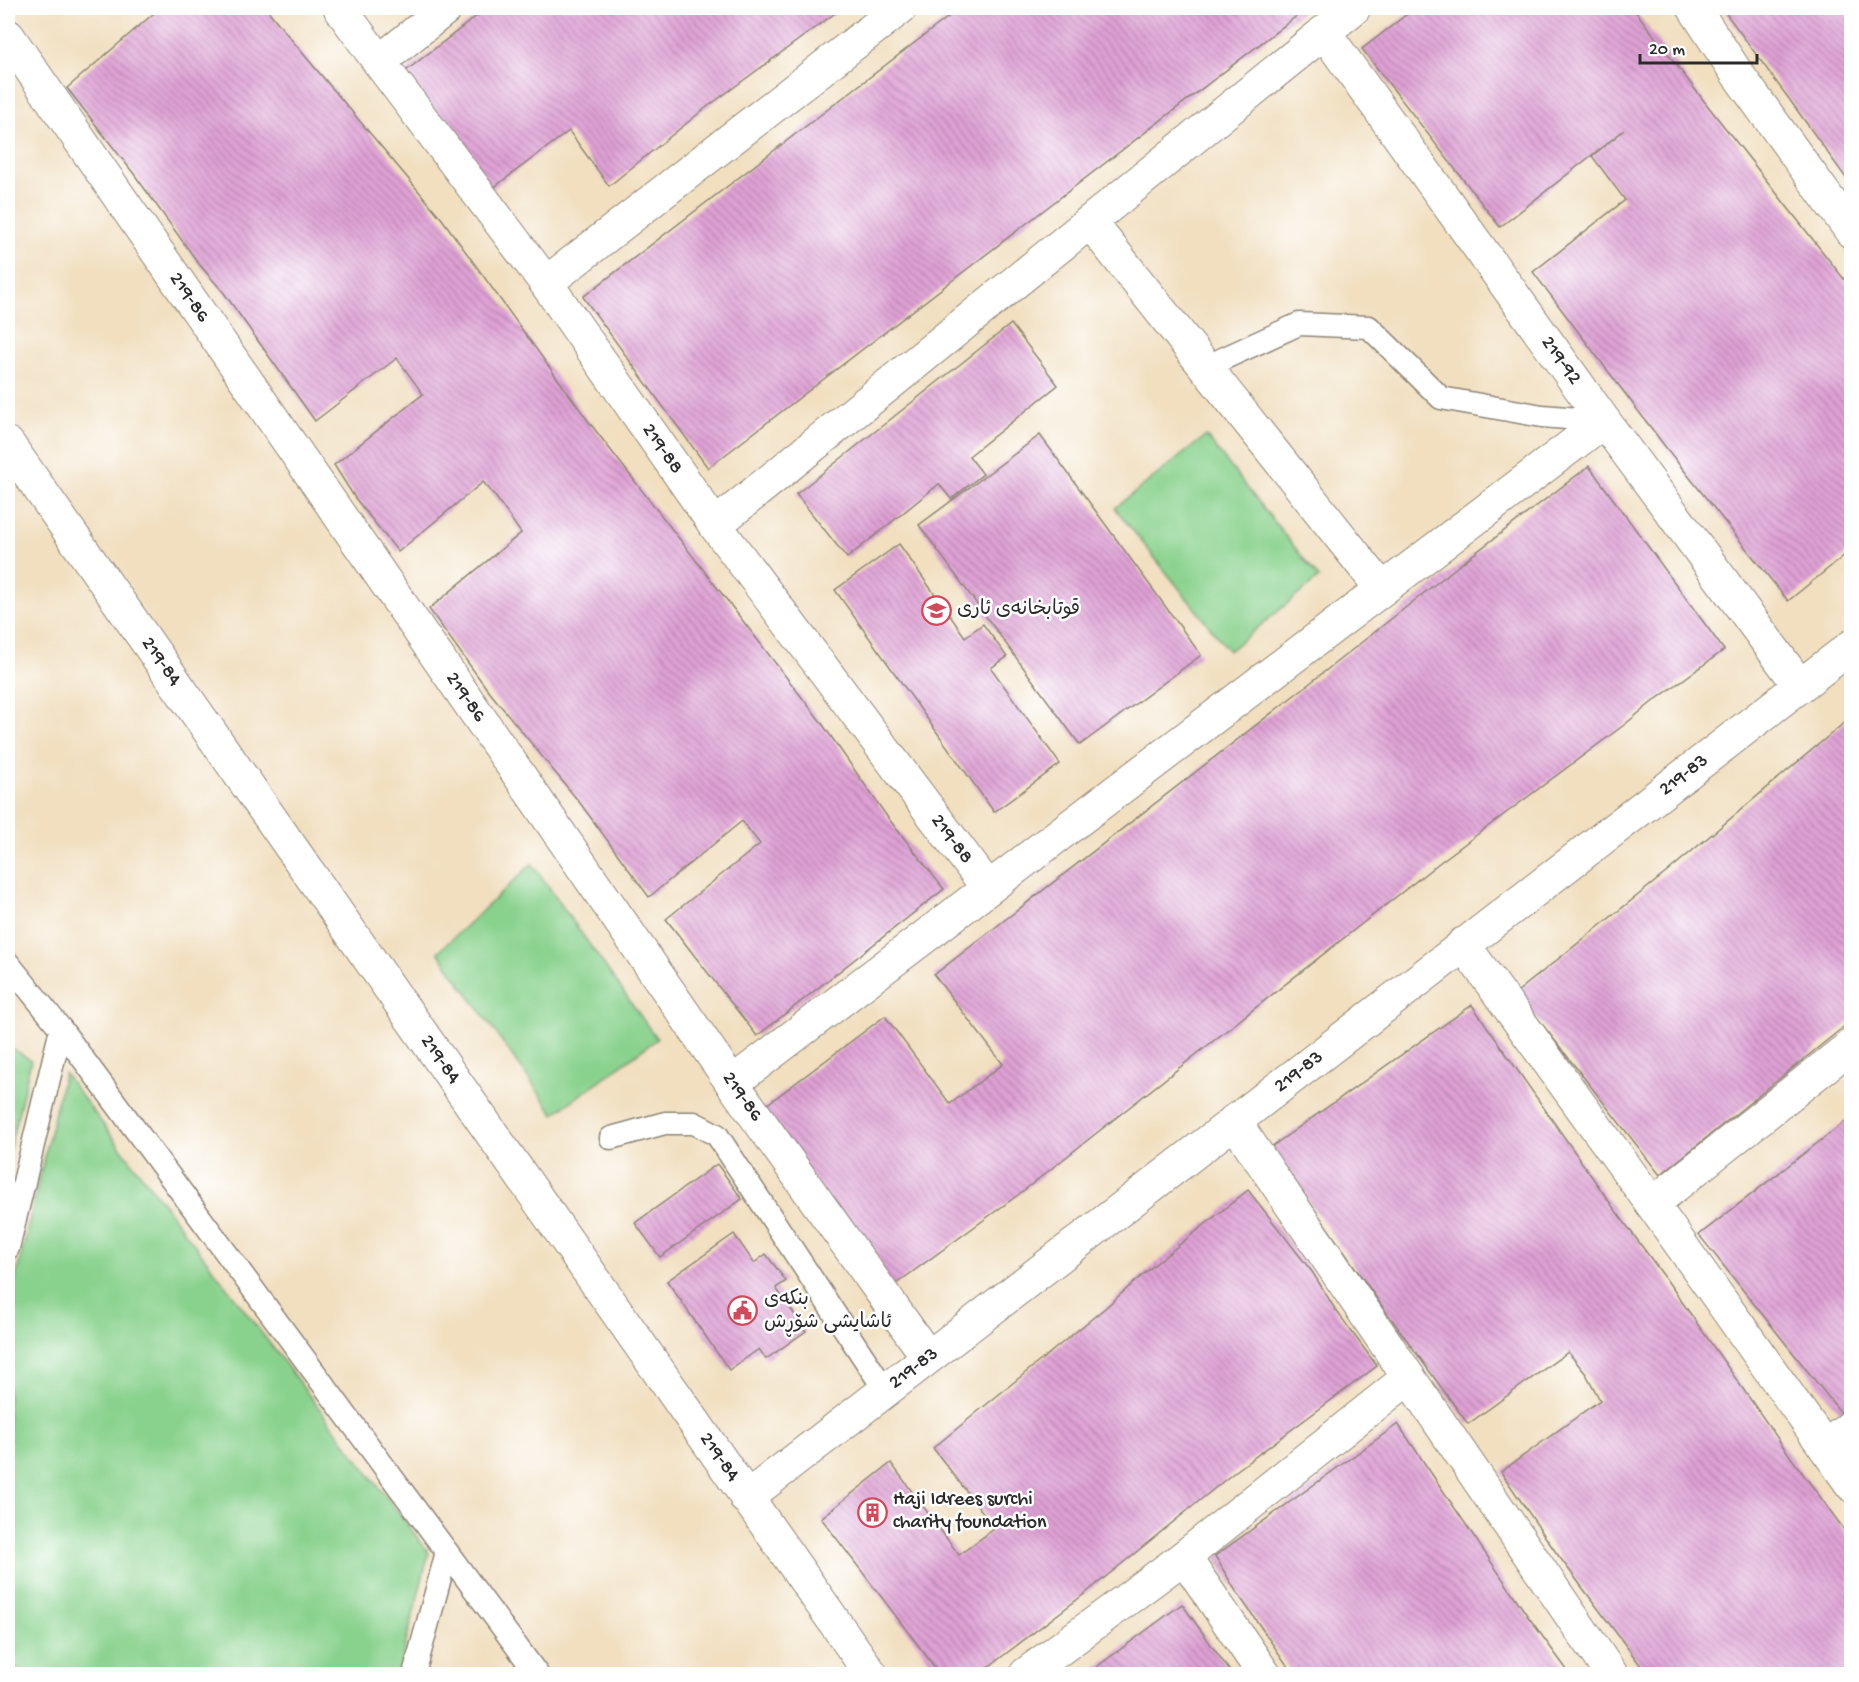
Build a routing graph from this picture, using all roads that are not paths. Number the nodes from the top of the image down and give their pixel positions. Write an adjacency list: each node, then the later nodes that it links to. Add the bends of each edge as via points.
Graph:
1 (340, 8): 8 (street, 219-88)
2 (446, 8): 8 (street)
3 (900, 8): 11 (street)
4 (1354, 8): 6 (street)
5 (1694, 8): 10 (street)
6 (1324, 32): 9 (street); 13 (street, 219-92)
7 (8, 36): 24 (street, 219-86)
8 (379, 62): 11 (street, 219-88)
9 (1090, 222): 12 (street); 15 (street)
10 (1851, 232)
11 (546, 283): 15 (street, 219-88)
12 (1205, 367): 13 (lane, via 1299,324 1369,327 1441,398 1542,416); 16 (street)
13 (1604, 421): 16 (street); 18 (street, 219-92)
14 (8, 444): 35 (street, 219-84)
15 (715, 525): 19 (street, 219-88)
16 (1382, 589): 19 (street)
17 (1851, 646): 18 (street, 219-83)
18 (1800, 686): 20 (street, 219-83)
19 (988, 888): 24 (street)
20 (1463, 944): 25 (street, 219-83); 27 (street)
21 (8, 963): 22 (lane)
22 (61, 1029): 28 (lane); 36 (lane)
23 (1851, 1045): 27 (street)
24 (732, 1083): 29 (street, 219-86)
25 (1234, 1121): 29 (street, 219-83); 30 (street)
26 (611, 1138): 31 (lane, via 665,1124 694,1123 717,1135)
27 (1652, 1204): 33 (street)
28 (8, 1248)
29 (928, 1357): 31 (street, 219-83)
30 (1408, 1378): 37 (street); 43 (street)
31 (885, 1390): 35 (street, 219-83)
32 (1851, 1426): 33 (street)
33 (1825, 1448): 34 (street)
34 (1851, 1485)
35 (746, 1498): 40 (street, 219-84)
36 (447, 1552): 38 (lane); 39 (lane)
37 (1184, 1557): 41 (street); 42 (street)
38 (414, 1674)
39 (537, 1674)
40 (871, 1674)
41 (1026, 1674)
42 (1263, 1674)
43 (1611, 1674)

